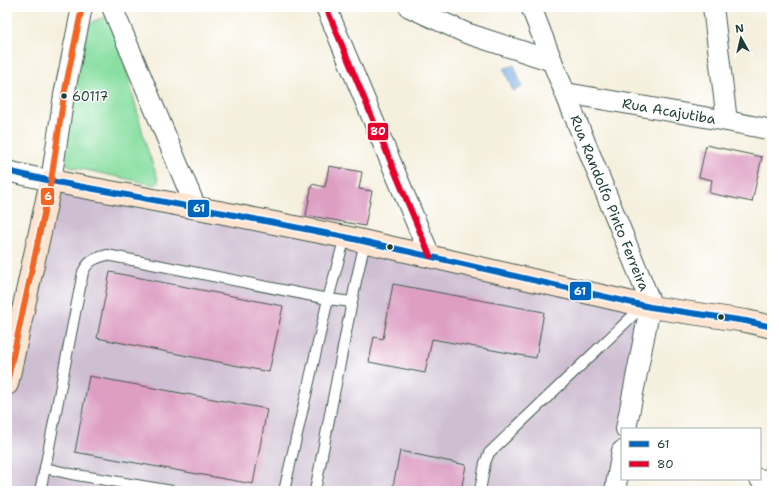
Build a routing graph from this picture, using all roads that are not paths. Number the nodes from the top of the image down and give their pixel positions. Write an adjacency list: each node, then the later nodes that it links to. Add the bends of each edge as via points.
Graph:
1 (82, 7): 12 (street, via 64,96)
2 (112, 7): 13 (street)
3 (326, 7): 15 (street)
4 (409, 7): 7 (street, via 466,33)
5 (531, 7): 7 (street, Rua Randolfo Pinto Ferreira)
6 (713, 7): 9 (street)
7 (552, 61): 8 (street, Rua Randolfo Pinto Ferreira)
8 (566, 93): 9 (street, Rua Acajutiba); 18 (street, Rua Randolfo Pinto Ferreira, via 649,299)
9 (727, 121): 10 (street, Rua Acajutiba)
10 (772, 130)
11 (7, 171): 12 (street)
12 (51, 181): 13 (street); 20 (street)
13 (196, 208): 14 (street)
14 (355, 239): 15 (street); 16 (lane); 17 (lane)
15 (430, 256): 18 (street)
16 (328, 299): 17 (lane); 23 (lane, via 108,256 94,259 83,272); 28 (lane)
17 (352, 302): 29 (lane)
18 (647, 306): 19 (street, via 746,320); 21 (street, Rua Randolfo Pinto Ferreira); 30 (lane, via 489,453)
19 (772, 327)
20 (7, 384)
21 (626, 428)
22 (621, 457): 31 (street)
23 (45, 468): 26 (lane); 27 (lane)
24 (761, 479): 25 (street)
25 (772, 482)
26 (40, 491)
27 (172, 491)
28 (284, 491)
29 (315, 491)
30 (480, 491)
31 (615, 491)

